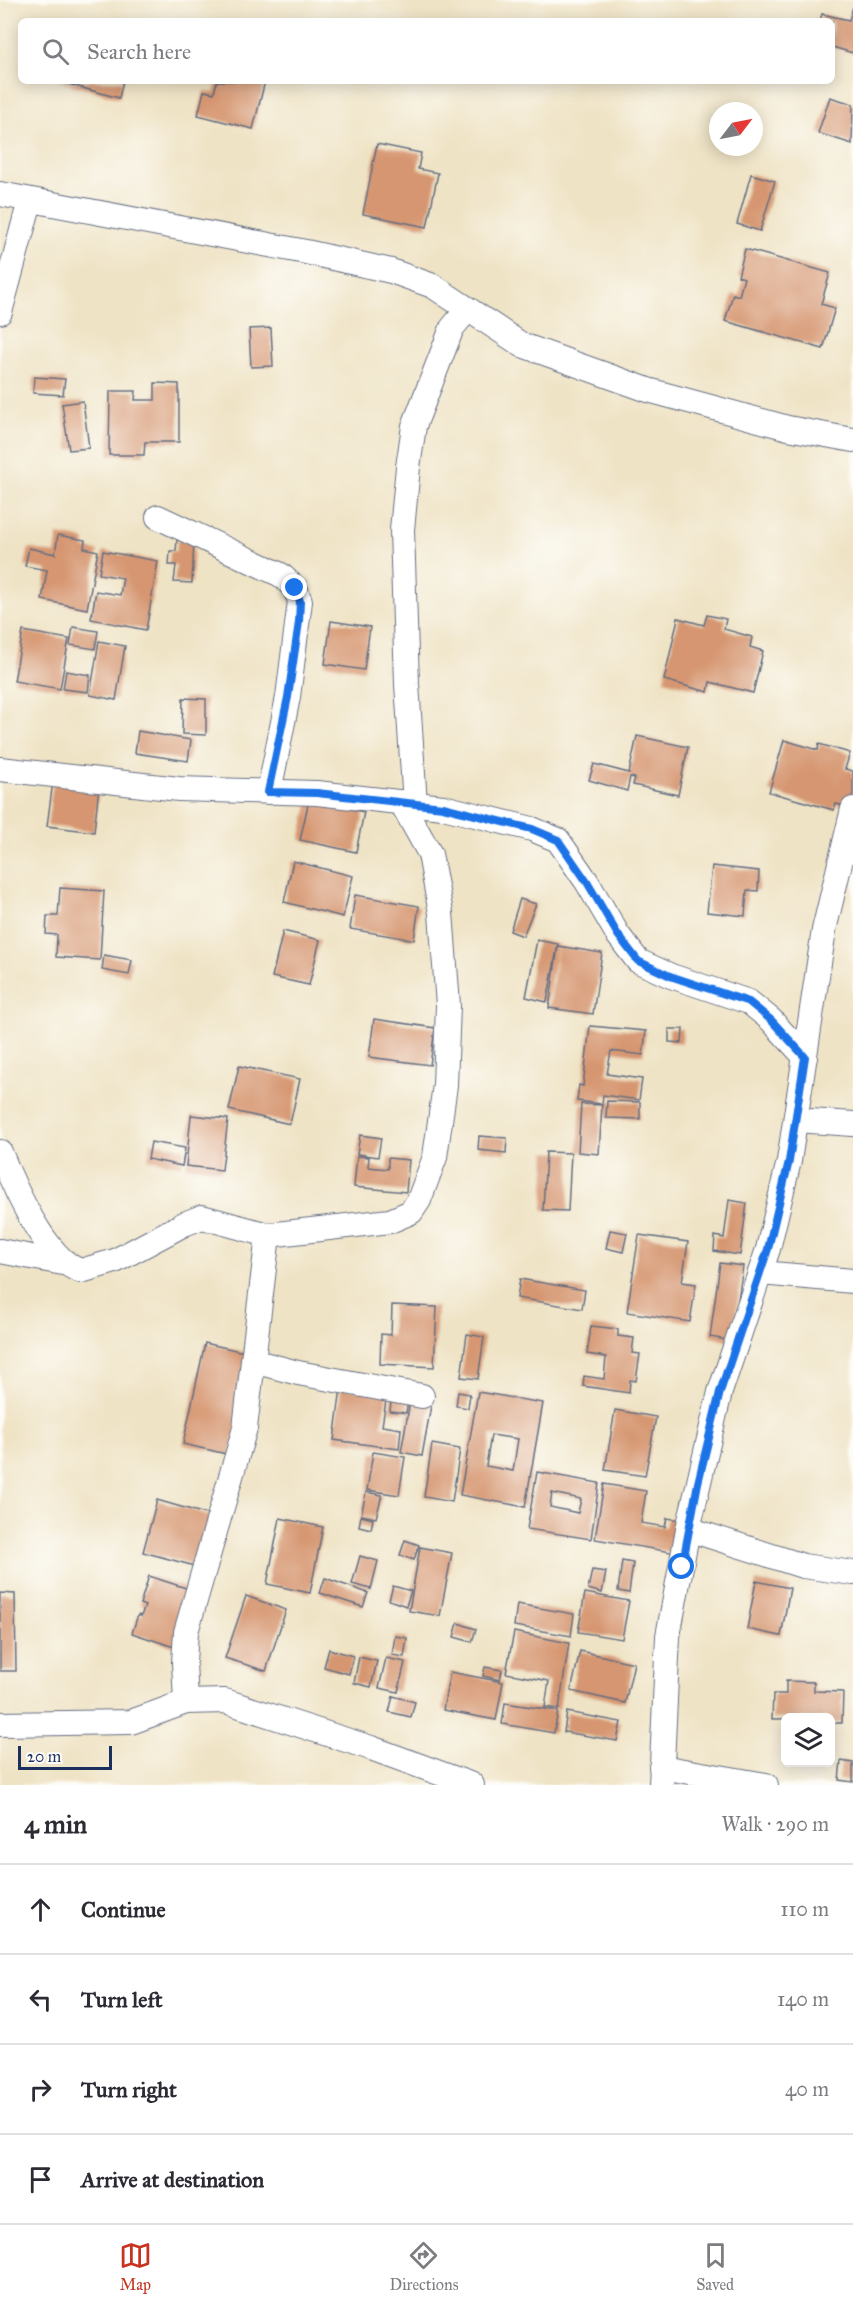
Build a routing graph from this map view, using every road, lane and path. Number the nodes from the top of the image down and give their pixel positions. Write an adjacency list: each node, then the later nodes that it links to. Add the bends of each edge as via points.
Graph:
1 (0, 194): 2 (street)
2 (30, 201): 3 (street, via 391,271 433,286); 4 (street)
3 (468, 309): 5 (street, via 522,345 648,390 788,428); 9 (street, via 452,328 414,426 408,467 402,530)
4 (0, 312)
5 (853, 440)
6 (158, 517): 8 (street, via 281,575 295,588 300,601 296,642)
7 (0, 769): 8 (street, via 179,789)
8 (268, 792): 9 (street)
9 (408, 803): 12 (street, via 443,807 532,829 558,840 638,961 749,1002); 16 (street, via 430,854 441,913 448,1005 446,1084 435,1157 411,1212 390,1221)
10 (853, 809): 11 (street)
11 (845, 875): 12 (street, via 824,930)
12 (805, 1057): 13 (street)
13 (796, 1120): 14 (street); 19 (street)
14 (853, 1124)
15 (0, 1152): 18 (street, via 11,1180)
16 (268, 1235): 18 (street, via 202,1217 95,1269 81,1271); 21 (street)
17 (0, 1251): 18 (street)
18 (63, 1263)
19 (760, 1273): 20 (street); 23 (street, via 720,1392)
20 (853, 1281)
21 (253, 1361): 22 (street); 25 (street, via 245,1428 186,1632)
22 (422, 1396)
23 (688, 1529): 24 (street, via 803,1566); 27 (street, via 668,1636)
24 (853, 1573)
25 (186, 1702): 26 (street, via 131,1722); 28 (street, via 225,1701)
26 (0, 1724)
27 (661, 1776): 29 (street)
28 (472, 1785)
29 (766, 1785)

